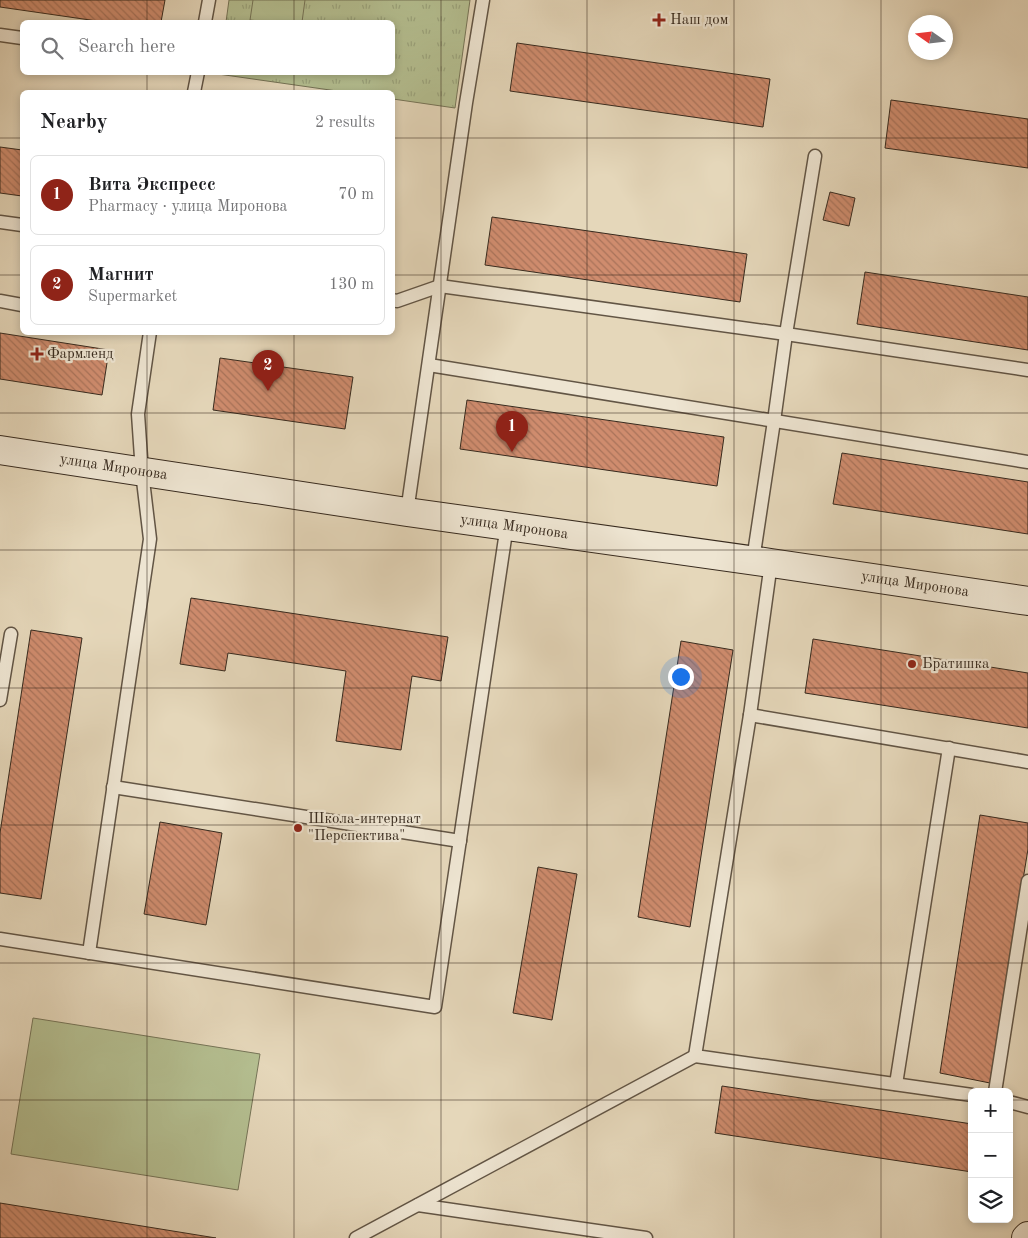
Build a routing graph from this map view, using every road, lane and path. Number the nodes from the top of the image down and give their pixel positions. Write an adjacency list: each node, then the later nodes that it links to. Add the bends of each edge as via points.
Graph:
1 (209, 0): 3 (lane)
2 (483, 0): 11 (lane)
3 (205, 20)
4 (0, 34): 5 (lane)
5 (20, 38)
6 (197, 75): 7 (lane)
7 (194, 90)
8 (815, 156): 15 (lane)
9 (0, 222): 10 (lane)
10 (20, 225)
11 (440, 286): 13 (lane); 15 (lane); 17 (lane)
12 (0, 301): 14 (lane)
13 (395, 301)
14 (20, 304)
15 (786, 334): 18 (lane); 19 (lane)
16 (150, 335): 22 (lane, via 138,414)
17 (429, 365): 19 (lane); 23 (lane)
18 (1028, 370)
19 (774, 421): 21 (lane); 25 (lane)
20 (0, 450): 22 (main road, улица Миронова)
21 (1028, 462)
22 (142, 472): 23 (main road, улица Миронова); 32 (lane, via 150,539)
23 (407, 512): 24 (main road, улица Миронова)
24 (507, 525): 25 (main road, улица Миронова); 33 (lane)
25 (762, 562): 26 (main road, улица Миронова); 29 (lane)
26 (1028, 601)
27 (10, 634): 28 (lane)
28 (0, 700)
29 (750, 715): 30 (lane); 37 (lane)
30 (950, 748): 31 (lane); 38 (lane)
31 (1028, 762)
32 (113, 787): 33 (lane); 36 (lane)
33 (460, 840): 36 (lane, via 435,1007)
34 (1028, 881): 39 (lane)
35 (0, 939): 36 (lane)
36 (89, 953)
37 (695, 1056): 38 (lane); 43 (lane)
38 (896, 1084): 40 (lane)
39 (997, 1088)
40 (968, 1095)
41 (1013, 1103): 42 (lane)
42 (1028, 1107)
43 (418, 1204): 44 (lane); 45 (lane)
44 (356, 1238)
45 (646, 1238)

